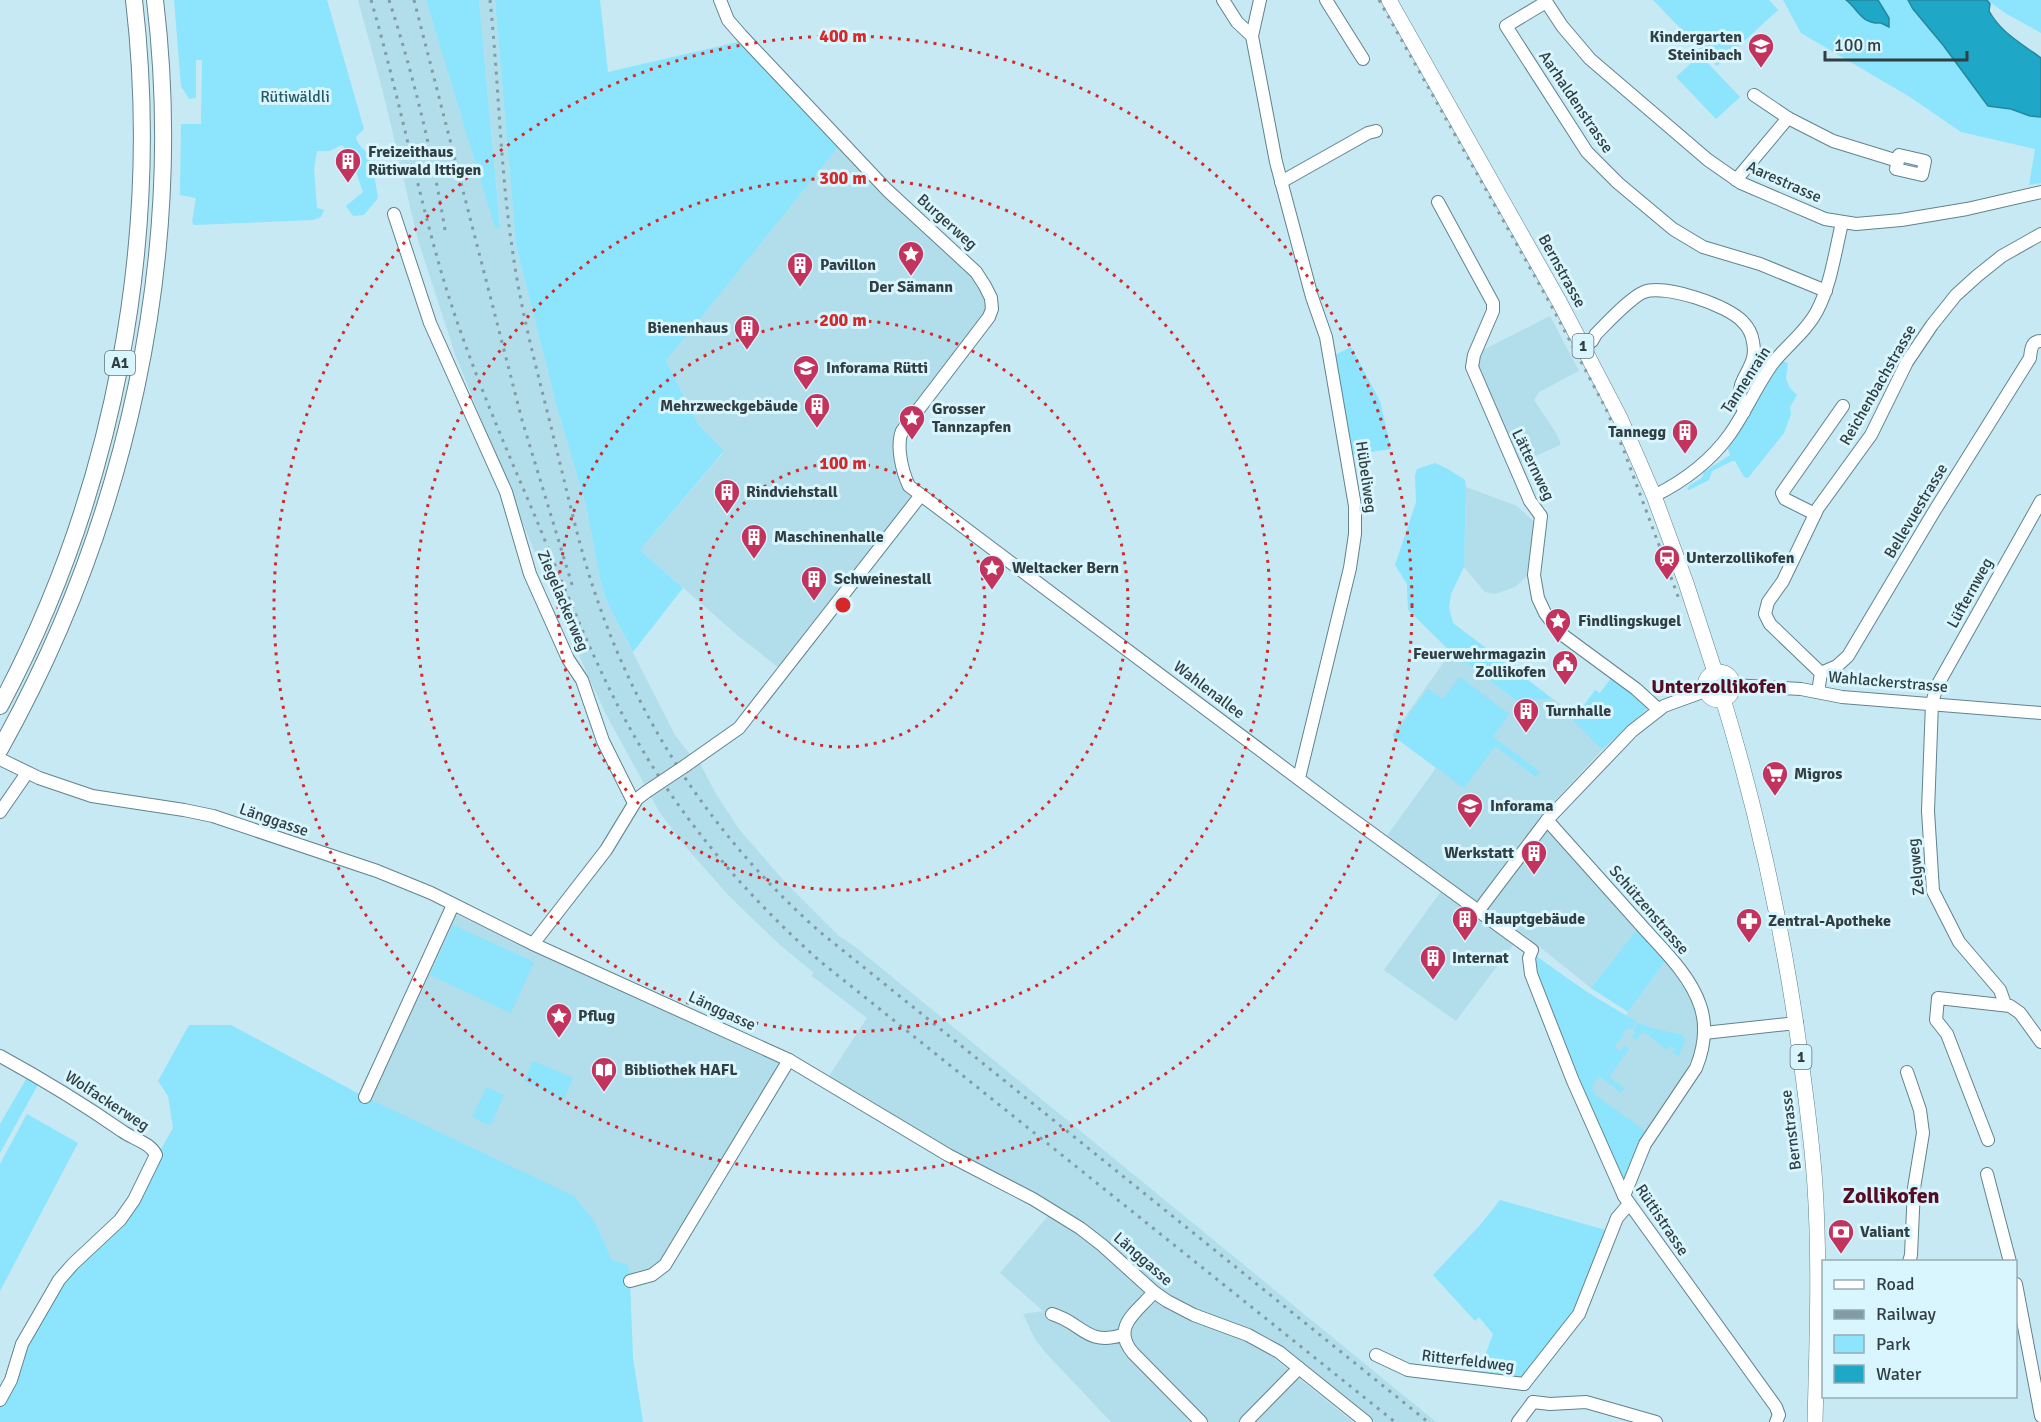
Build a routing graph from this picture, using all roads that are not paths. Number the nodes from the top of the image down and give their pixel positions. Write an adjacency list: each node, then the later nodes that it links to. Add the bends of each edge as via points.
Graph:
1 (134, 0): 39 (highway, A1, via 141,87 141,172 135,263 120,363 98,458 75,532 40,622)
2 (155, 0): 42 (highway, A1, via 162,96 161,190 154,275 140,368 117,465 87,561 50,650)
3 (720, 0): 28 (street, Burgerweg, via 728,20 741,35 887,190 968,264 988,292 992,305 989,317 908,422 898,441 906,479)
4 (1223, 0): 9 (street, via 1236,22)
5 (1260, 0): 9 (street, Hübeliweg)
6 (1326, 0): 10 (street)
7 (1389, 0): 24 (main road, Bernstrasse / 1)
8 (1546, 1): 15 (street, Aarestrasse, via 1573,41 1596,65); 22 (street, Aarhaldenstrasse, via 1506,26 1587,152 1673,229 1703,247 1760,264)
9 (1252, 36): 16 (street, Hübeliweg)
10 (1363, 59)
11 (1754, 95): 12 (street)
12 (1788, 118): 14 (street, via 1833,141); 15 (street)
13 (1376, 131): 16 (street)
14 (1898, 161)
15 (1736, 180): 20 (street, Aarestrasse)
16 (1281, 182): 44 (street, Hübeliweg, via 1326,337 1355,506 1350,568)
17 (2041, 192): 20 (street, Aarestrasse, via 1929,216 1869,224)
18 (1438, 202): 40 (street, Lätternweg, via 1493,303 1472,367 1530,501 1541,516 1534,575 1542,608 1560,633)
19 (394, 214): 45 (street, Ziegelackerweg, via 430,323 506,492 530,574 582,680 603,741)
20 (1842, 223): 22 (street, Tannenrain)
21 (2041, 234): 31 (street, Reichenbachstrasse, via 2002,256 1956,295 1907,362 1871,435)
22 (1826, 291): 27 (street, Tannenrain, via 1802,334 1775,360)
23 (2041, 341): 25 (street, Bellevuestrasse, via 2033,344)
24 (1584, 346): 27 (street, via 1641,293 1654,289 1713,304 1743,321 1753,339 1754,359 1741,386); 29 (main road, Bernstrasse / 1)
25 (2036, 357): 33 (street, Bellevuestrasse, via 1935,510 1848,656 1838,666)
26 (1843, 406): 31 (street, via 1782,493 1785,499)
27 (1744, 412): 29 (street, Tannenrain, via 1698,470)
28 (921, 495): 44 (street, Wahlenallee); 45 (street, bridge, via 738,728 637,798)
29 (1654, 496): 32 (main road, Bernstrasse / 1)
30 (2041, 501): 38 (street, Lüfternweg, via 1937,686)
31 (1815, 514): 33 (street, Reichenbachstrasse, via 1790,568 1766,607 1766,617)
32 (1715, 672): 34 (main road, via 1727,675); 35 (main road, via 1706,680)
33 (1821, 673): 36 (street)
34 (1733, 684): 36 (street, Wahlackerstrasse); 37 (main road, via 1731,694)
35 (1705, 691): 37 (main road, via 1715,700); 40 (street)
36 (1818, 692): 38 (street, Wahlackerstrasse)
37 (1723, 699): 53 (main road, Bernstrasse / 1, via 1763,850)
38 (1932, 703): 41 (street, Wahlackerstrasse); 52 (street, Zelgweg, via 1928,811 1934,896 1965,951 2000,990)
39 (0, 706)
40 (1658, 709): 47 (street, via 1624,738)
41 (2041, 713)
42 (0, 752): 43 (street, Länggasse)
43 (27, 773): 46 (street); 48 (street, Länggasse, via 92,796 213,816 388,875)
44 (1299, 778): 49 (street, Wahlenallee)
45 (634, 804): 50 (street, via 601,856)
46 (0, 812)
47 (1547, 820): 49 (street); 54 (street, Schützenstrasse, via 1688,980 1702,1010)
48 (453, 904): 50 (street, Länggasse); 59 (street)
49 (1479, 910): 51 (street, Wahlenallee)
50 (533, 944): 57 (street, Länggasse)
51 (1532, 950): 62 (street, Rüttistrasse, via 1531,974)
52 (2005, 1004): 55 (street, Zelgweg, via 2020,1013); 60 (street, via 1938,998 1935,1012)
53 (1797, 1023): 54 (street); 65 (main road, Bernstrasse / 1)
54 (1704, 1033): 62 (street, Schützenstrasse, via 1696,1068 1645,1144)
55 (2041, 1042)
56 (0, 1056): 74 (street, Wolfackerweg, via 153,1149 156,1159 120,1220 59,1280 22,1344)
57 (789, 1060): 66 (street, via 665,1265 652,1275); 68 (street, Länggasse, via 1080,1228)
58 (1907, 1072): 63 (street, via 1923,1133 1914,1188)
59 (365, 1097)
60 (1988, 1140)
61 (1987, 1174): 64 (street)
62 (1626, 1200): 73 (street, Schützenstrasse, via 1579,1314); 82 (street, Rüttistrasse, via 1778,1410)
63 (1910, 1260)
64 (2009, 1260)
65 (1821, 1276): 83 (main road, Bernstrasse / 1)
66 (630, 1281)
67 (2017, 1289): 76 (street)
68 (1154, 1292): 70 (street, via 1126,1325); 72 (street, Länggasse, via 1194,1316 1264,1342)
69 (1052, 1314): 70 (street, via 1095,1338)
70 (1123, 1335): 77 (street, via 1133,1353)
71 (1376, 1355): 73 (street, Ritterfeldweg, via 1408,1370)
72 (1299, 1368): 78 (street); 79 (street, Länggasse)
73 (1524, 1384): 75 (street)
74 (0, 1400)
75 (1533, 1402): 80 (street); 81 (street, via 1586,1402)
76 (2041, 1416)
77 (1201, 1422)
78 (1246, 1422)
79 (1366, 1422)
80 (1518, 1422)
81 (1656, 1422)
82 (1776, 1422)
83 (1815, 1422)

